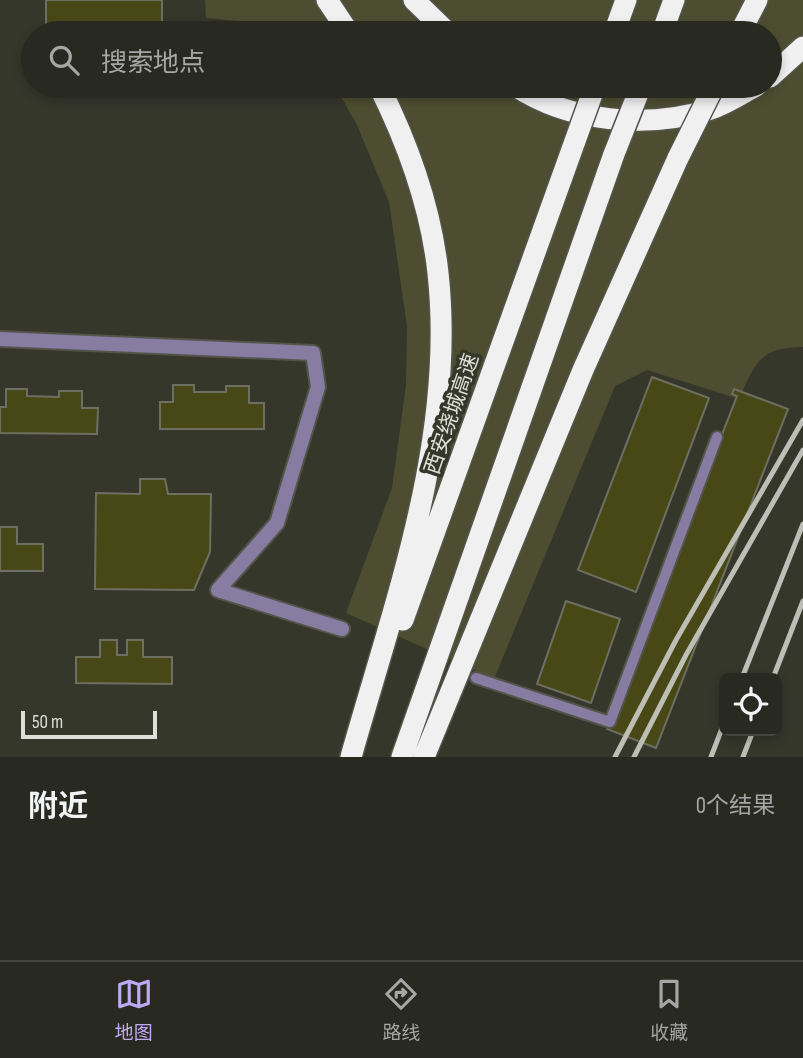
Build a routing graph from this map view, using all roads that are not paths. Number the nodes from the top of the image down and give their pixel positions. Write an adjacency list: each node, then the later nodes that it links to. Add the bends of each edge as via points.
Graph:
1 (327, 0): 6 (highway)
2 (414, 0): 7 (highway)
3 (626, 0): 8 (highway)
4 (674, 0): 9 (highway)
5 (757, 0): 10 (highway)
6 (341, 21)
7 (436, 21)
8 (618, 21)
9 (666, 21)
10 (746, 21)
11 (803, 47): 12 (highway)
12 (782, 66)
13 (384, 98): 23 (highway, via 417,178 434,245 441,303 440,362 421,501)
14 (539, 98): 18 (highway, via 615,121 679,117)
15 (591, 98): 23 (highway, 西安绕城高速, bridge)
16 (636, 98): 24 (highway, bridge)
17 (708, 98): 25 (highway, bridge, via 579,381)
18 (732, 98)
19 (0, 339): 21 (street, via 313,353 318,387 276,523 218,590)
20 (717, 437): 22 (lane, via 610,722)
21 (342, 629)
22 (477, 678)
23 (351, 757)
24 (402, 757)
25 (424, 757)

